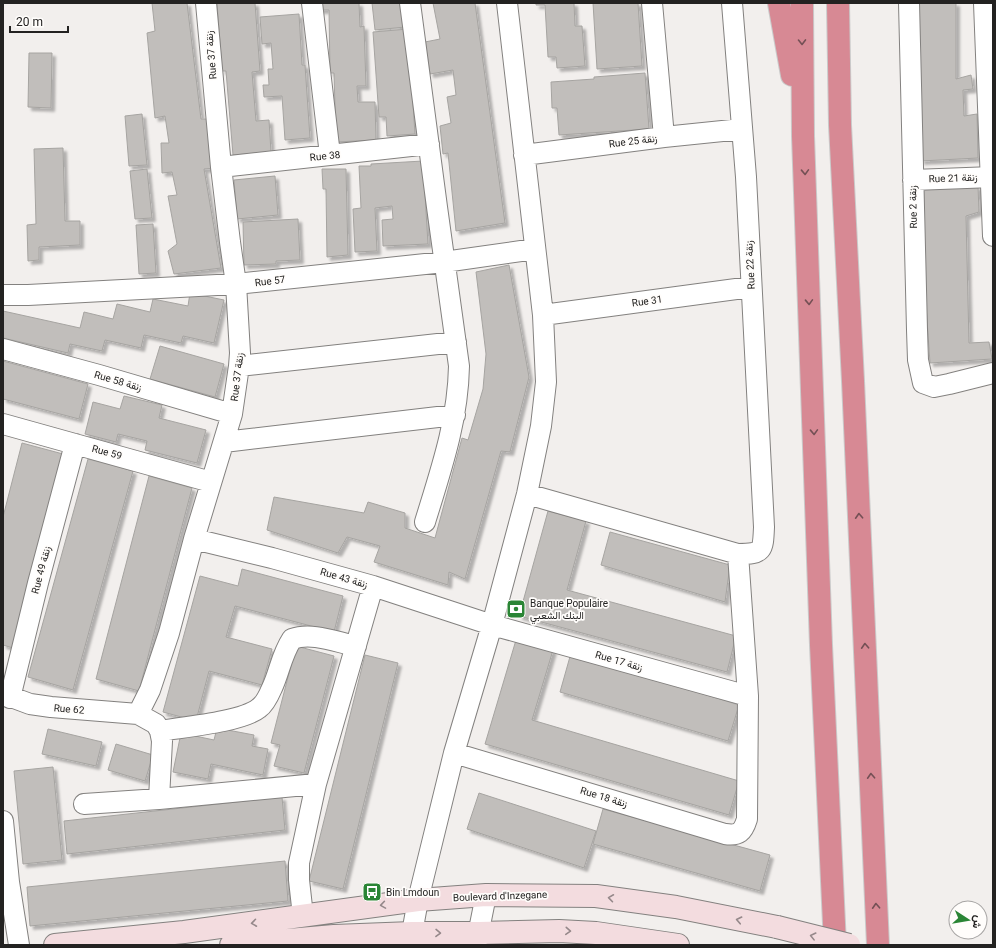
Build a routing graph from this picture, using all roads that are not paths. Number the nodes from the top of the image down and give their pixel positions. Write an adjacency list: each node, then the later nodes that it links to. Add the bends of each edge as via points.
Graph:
1 (206, 3): 20 (street, Rue 37 زنقة)
2 (312, 3): 18 (street)
3 (410, 3): 17 (street)
4 (507, 3): 19 (street)
5 (652, 3): 16 (street)
6 (732, 3): 14 (street, Rue 22 زنقة)
7 (779, 3): 15 (highway)
8 (802, 3): 15 (highway, one-way to 15)
9 (838, 3): 13 (highway)
10 (850, 3): 13 (highway)
11 (909, 3): 22 (street, Rue 2 زنقة)
12 (984, 3): 21 (street)
13 (840, 125): 68 (highway, one-way to 13)
14 (742, 129): 16 (street, Rue 25 زنقة); 27 (street, Rue 22 زنقة)
15 (803, 136): 66 (highway, one-way to 66, via 821,645)
16 (664, 137): 19 (street, Rue 25 زنقة)
17 (429, 144): 18 (street, Rue 38); 25 (street)
18 (330, 155): 20 (street, Rue 38)
19 (524, 155): 24 (street)
20 (221, 167): 26 (street, Rue 37 زنقة)
21 (991, 177): 22 (street, Rue 21 زنقة); 23 (street)
22 (912, 180): 33 (street, Rue 2 زنقة, via 917,330 920,375 923,383 934,387)
23 (993, 236)
24 (535, 249): 25 (street, Rue 57); 29 (street)
25 (444, 262): 26 (street, Rue 57); 30 (street)
26 (236, 284): 28 (street, Rue 57); 32 (street, Rue 37 زنقة)
27 (751, 287): 29 (street, Rue 31); 43 (street, Rue 22 زنقة, via 764,527 763,543 759,551 753,554)
28 (3, 295)
29 (543, 314): 40 (street, via 546,382 541,426)
30 (456, 342): 32 (street); 35 (street, via 459,385)
31 (3, 350): 34 (street, Rue 58 زنقة)
32 (239, 366): 34 (street, Rue 37 زنقة)
33 (993, 373)
34 (232, 414): 37 (street, Rue 37 زنقة)
35 (455, 415): 37 (street); 41 (street)
36 (3, 424): 38 (street, Rue 59)
37 (224, 442): 39 (street, Rue 37 زنقة)
38 (75, 444): 39 (street, Rue 59); 47 (street, Rue 49 زنقة)
39 (211, 482): 42 (street, Rue 37 زنقة)
40 (527, 494): 43 (street); 45 (street)
41 (425, 522)
42 (194, 539): 44 (street, Rue 43 زنقة); 49 (street, Rue 37 زنقة, via 169,633 150,690)
43 (738, 554): 48 (street)
44 (373, 586): 45 (street, Rue 43 زنقة); 46 (street)
45 (492, 625): 48 (street, Rue 17 زنقة); 51 (street)
46 (356, 646): 50 (street, via 305,636 292,639 285,650 273,687 259,708 225,721); 52 (street)
47 (6, 696): 49 (street, Rue 62, via 30,704 51,707)
48 (748, 696): 51 (street, Rue 18 زنقة, via 747,819 741,831 734,835)
49 (138, 714): 50 (street, via 156,724)
50 (160, 730): 53 (street, via 162,741)
51 (454, 753): 57 (street)
52 (316, 784): 53 (street); 58 (street, via 300,863)
53 (159, 799): 54 (street)
54 (84, 804)
55 (3, 821): 62 (street)
56 (486, 895): 57 (street, Boulevard d'Inzegane); 60 (street); 67 (street, Boulevard d'Inzegane, one-way to 56, bridge, via 777,927 676,907 596,896)
57 (418, 900): 58 (street, Boulevard d'Inzegane, one-way to 58); 59 (street)
58 (303, 916): 63 (street, Boulevard d'Inzegane, one-way to 63, via 184,932)
59 (412, 933): 60 (street, one-way to 60); 61 (street)
60 (477, 939): 65 (street, one-way to 65, via 559,930)
61 (332, 940): 64 (street)
62 (19, 945)
63 (55, 945)
64 (232, 945)
65 (678, 945)
66 (835, 945)
67 (849, 945)
68 (878, 945)

